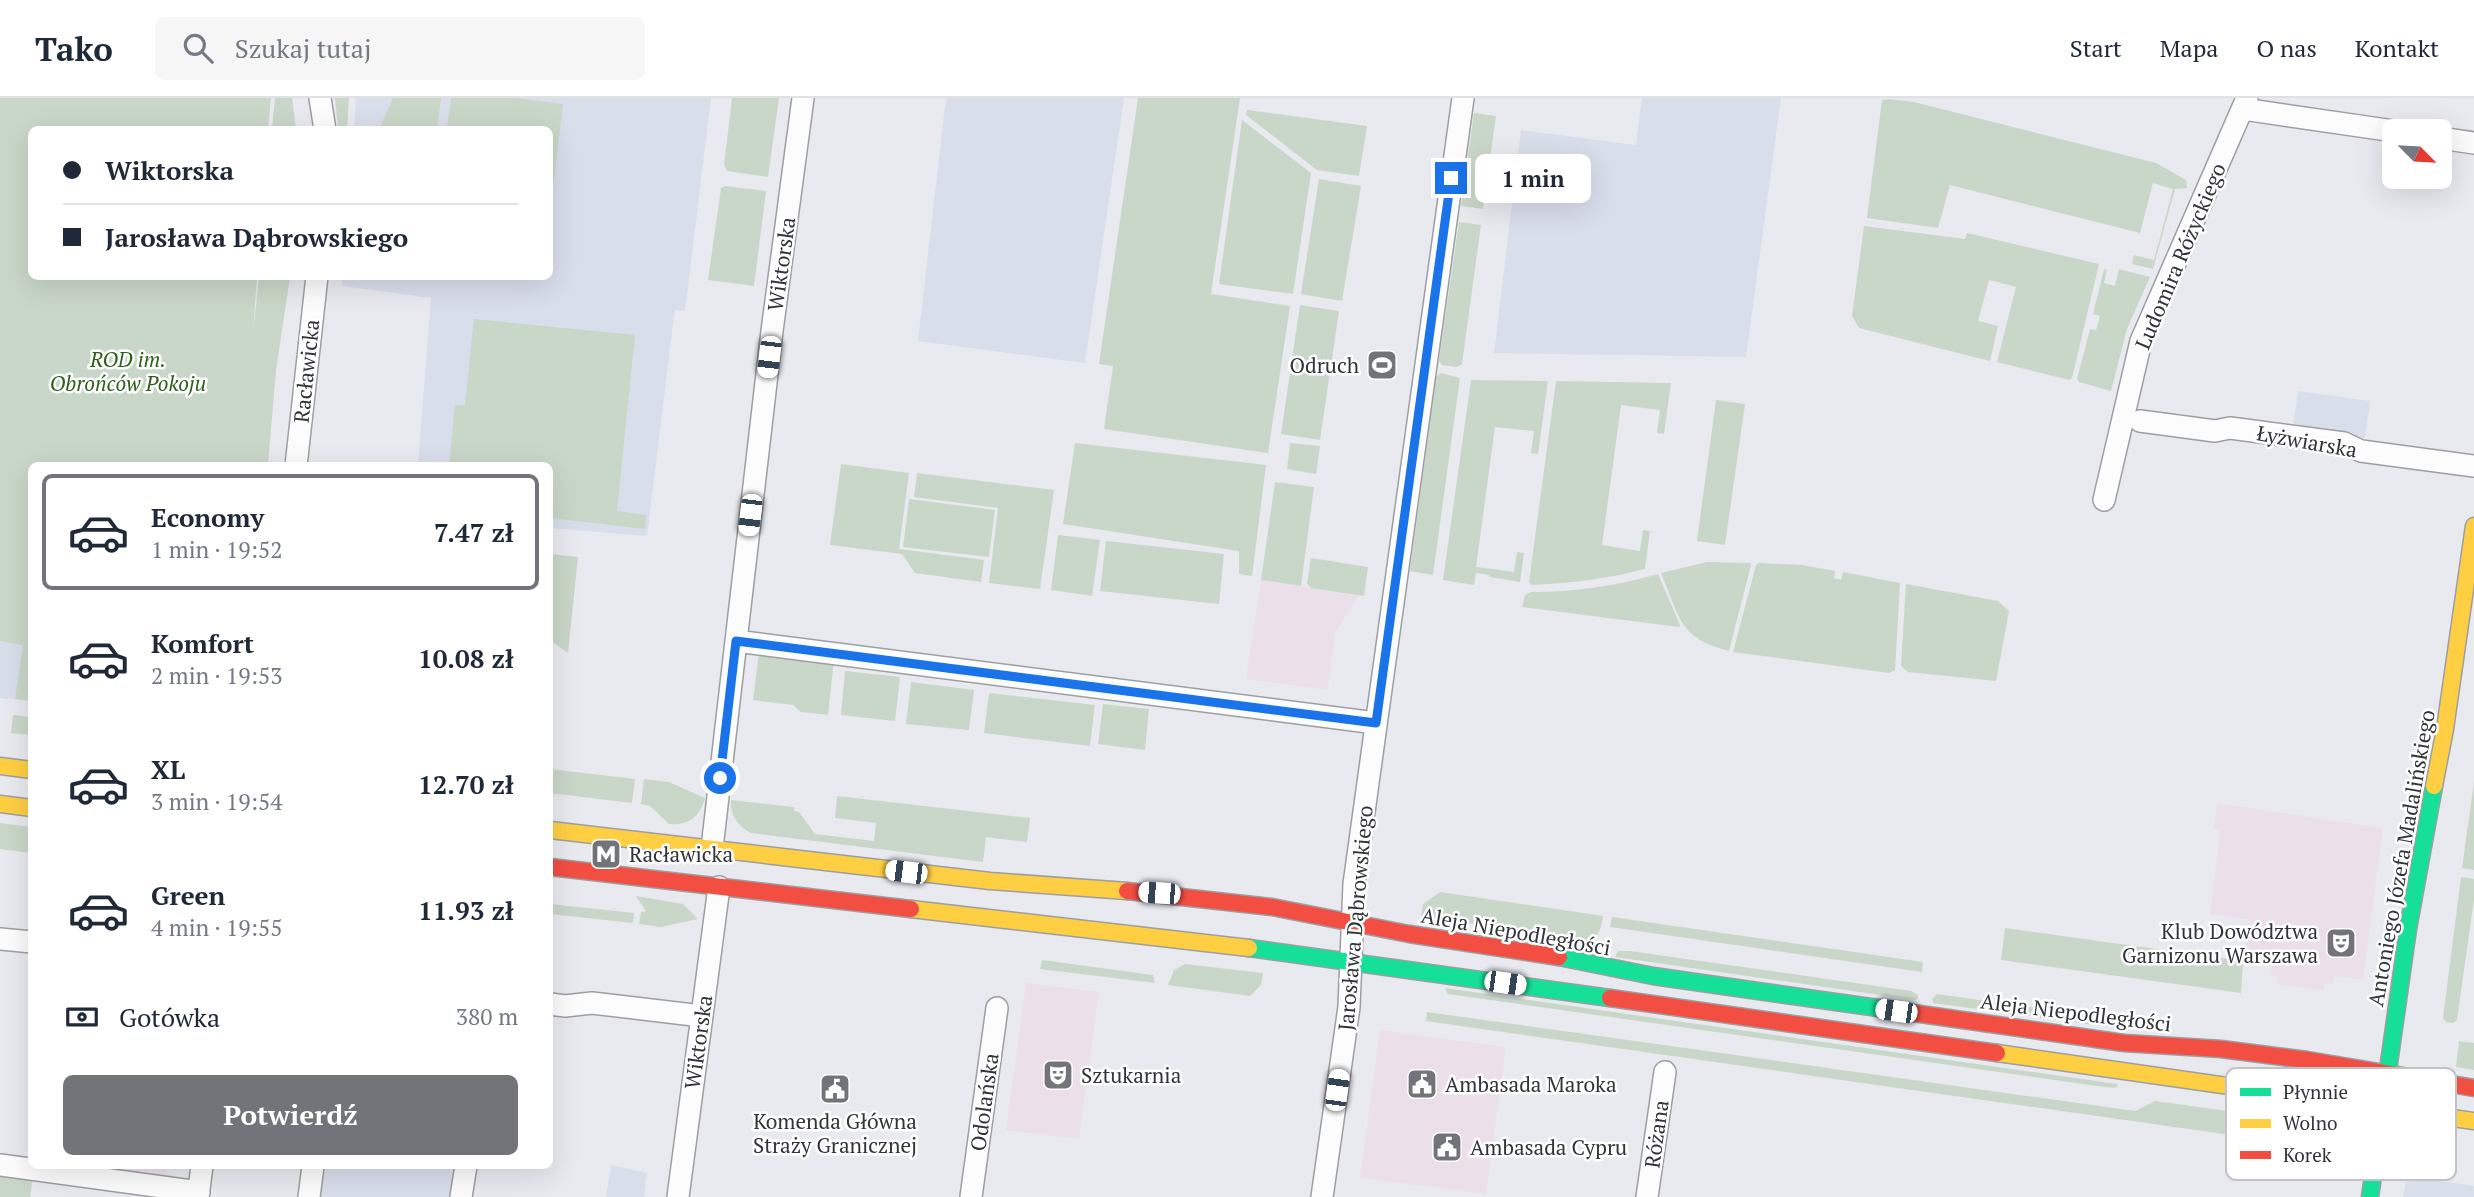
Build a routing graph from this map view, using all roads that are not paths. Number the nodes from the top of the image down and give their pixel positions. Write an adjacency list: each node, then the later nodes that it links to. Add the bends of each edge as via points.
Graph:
1 (320, 98): 5 (street)
2 (803, 98): 15 (street, Wiktorska)
3 (1463, 98): 16 (street, Jarosława Dąbrowskiego)
4 (2245, 104): 6 (street); 13 (street, Ludomira Różyckiego, via 2141,341)
5 (324, 126)
6 (2382, 129)
7 (2452, 140): 8 (street)
8 (2474, 143)
9 (317, 280): 11 (street, Racławicka)
10 (2140, 421): 12 (street, Łyżwiarska, via 2344,443 2361,451)
11 (296, 462)
12 (2474, 466)
13 (2104, 500)
14 (2474, 526): 33 (main road, Antoniego Józefa Madalińskiego)
15 (736, 641): 16 (street); 22 (street, Wiktorska)
16 (1376, 723): 25 (street, Jarosława Dąbrowskiego)
17 (0, 766): 18 (main road)
18 (28, 770)
19 (0, 804): 20 (main road)
20 (28, 808)
21 (553, 830): 22 (main road, Aleja Niepodległości)
22 (712, 848): 25 (main road, Aleja Niepodległości, via 990,881 1159,893)
23 (553, 867): 24 (main road)
24 (719, 887): 28 (main road); 31 (street, Wiktorska)
25 (1353, 922): 28 (street, Jarosława Dąbrowskiego); 32 (main road, Aleja Niepodległości, via 1653,976 2124,1043 2233,1050)
26 (0, 939): 27 (street)
27 (28, 942)
28 (1351, 962): 36 (main road); 51 (street, Jarosława Dąbrowskiego, via 1349,1007)
29 (553, 1004): 31 (street, via 592,1003)
30 (997, 1008): 50 (street, Odolańska)
31 (702, 1016): 49 (street, Wiktorska)
32 (2355, 1068)
33 (2388, 1068)
34 (1665, 1072): 52 (street, Różana)
35 (2456, 1085): 37 (main road, Aleja Niepodległości)
36 (2226, 1086)
37 (2474, 1088)
38 (2456, 1118): 39 (main road)
39 (2474, 1121)
40 (0, 1164): 41 (street)
41 (28, 1168)
42 (33, 1169): 46 (street)
43 (202, 1169): 46 (street)
44 (313, 1169): 47 (street)
45 (466, 1169): 48 (street)
46 (198, 1194)
47 (309, 1197)
48 (461, 1197)
49 (678, 1197)
50 (971, 1197)
51 (1322, 1197)
52 (1647, 1197)

